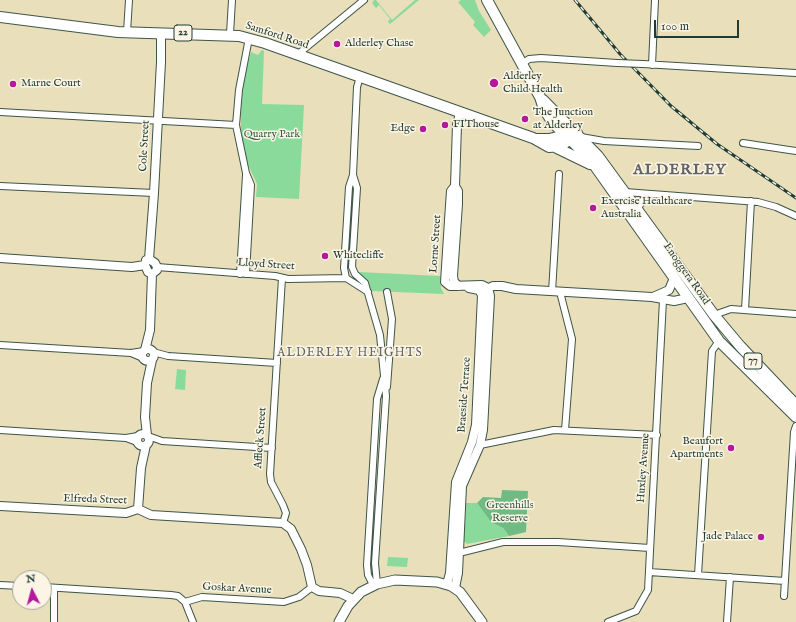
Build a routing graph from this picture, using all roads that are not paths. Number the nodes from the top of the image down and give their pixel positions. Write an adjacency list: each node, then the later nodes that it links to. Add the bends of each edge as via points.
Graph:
1 (129, 0): 7 (street)
2 (232, 0): 9 (street)
3 (362, 0): 11 (street)
4 (487, 0): 12 (main road, Enoggera Road)
5 (656, 0): 13 (street)
6 (0, 17): 7 (main road, Samford Road / 22)
7 (127, 32): 8 (main road, Samford Road / 22)
8 (161, 33): 9 (main road, Samford Road / 22); 18 (street, Cole Street)
9 (230, 34): 10 (main road, Samford Road / 22)
10 (249, 38): 11 (main road, Samford Road / 22); 19 (street, via 239,90)
11 (297, 55): 15 (main road, Samford Road / 22)
12 (522, 64): 13 (street, bridge, via 538,58); 21 (main road, Enoggera Road, via 540,97)
13 (652, 65): 14 (street)
14 (796, 73)
15 (360, 77): 17 (main road, Samford Road / 22); 28 (street, via 357,87)
16 (0, 112): 18 (street)
17 (460, 112): 20 (main road, Samford Road / 22); 44 (street, Lorne Street, via 445,281 448,286)
18 (158, 120): 19 (street); 31 (street, Cole Street)
19 (236, 124): 39 (street, via 251,186)
20 (533, 138): 21 (main road, Samford Road / 22); 21 (main road, Samford Road / 22, via 541,144)
21 (569, 140): 22 (street); 26 (main road, Enoggera Road / 77); 42 (main road, Enoggera Road / 77, via 592,164)
22 (604, 141): 24 (street); 26 (street, via 597,145)
23 (743, 143): 25 (street)
24 (698, 146)
25 (796, 151)
26 (594, 152): 30 (main road, Enoggera Road / 77)
27 (559, 174): 47 (street)
28 (353, 175): 41 (street, via 349,187 344,268); 45 (street, via 357,188 352,267 355,274 364,281)
29 (0, 186): 31 (street)
30 (625, 192): 32 (street); 34 (main road, Enoggera Road / 77)
31 (154, 193): 37 (street, Cole Street)
32 (651, 194): 33 (street); 34 (street, via 642,201)
33 (751, 201): 35 (street, via 772,205); 50 (street)
34 (638, 209): 43 (main road, Enoggera Road / 77)
35 (796, 216)
36 (0, 258): 37 (street, via 132,267)
37 (147, 262): 38 (street, via 148,272)
38 (154, 270): 39 (street, Lloyd Street); 56 (street)
39 (243, 274): 40 (street, Lloyd Street)
40 (282, 278): 41 (street, Lloyd Street); 57 (street, Affleck Street)
41 (346, 278): 45 (street)
42 (674, 278): 48 (main road, Enoggera Road / 77); 49 (street, via 671,288)
43 (693, 286): 48 (main road); 52 (main road, Enoggera Road / 77)
44 (483, 290): 47 (street, via 500,286); 67 (street, Braeside Terrace, via 483,430); 78 (street, Braeside Terrace, via 476,425 456,482)
45 (368, 292): 58 (street, via 382,341)
46 (387, 292): 59 (street, via 392,319)
47 (556, 292): 49 (street); 64 (street, via 572,339)
48 (686, 295): 49 (street, via 679,301); 53 (main road, Enoggera Road / 77)
49 (664, 297): 65 (street, Huxley Avenue)
50 (745, 310): 51 (street); 52 (street, via 728,310)
51 (796, 314)
52 (714, 315): 53 (main road); 60 (main road, Enoggera Road / 77, via 754,362)
53 (704, 322): 54 (main road, Enoggera Road / 77)
54 (719, 341): 61 (main road, Enoggera Road / 77); 80 (street, via 712,352)
55 (0, 345): 56 (street)
56 (148, 355): 57 (street); 66 (street)
57 (277, 363): 68 (street, Affleck Street)
58 (383, 378): 59 (street); 76 (street, via 377,399)
59 (386, 396): 77 (street)
60 (796, 404)
61 (796, 417)
62 (796, 426): 71 (street)
63 (0, 430): 66 (street)
64 (565, 430): 65 (street); 67 (street)
65 (657, 435): 74 (street, Huxley Avenue)
66 (143, 440): 68 (street); 70 (street)
67 (480, 445): 75 (street, Braeside Terrace, via 462,486)
68 (272, 448): 72 (street, Affleck Street, via 271,482 286,513)
69 (0, 506): 70 (street, Elfreda Street, via 126,513)
70 (138, 509): 72 (street, Elfreda Street, via 151,516)
71 (790, 522): 73 (street); 82 (street)
72 (283, 523): 86 (street, via 291,528 301,549)
73 (796, 526)
74 (650, 548): 75 (street, via 558,542 503,542); 79 (street, Huxley Avenue)
75 (459, 553): 78 (street, Braeside Terrace)
76 (367, 562): 77 (street, via 371,566); 83 (street, via 368,575)
77 (375, 563): 83 (street)
78 (454, 566): 87 (street, Braeside Terrace, via 450,573)
79 (649, 572): 80 (street); 97 (street, Huxley Avenue, via 648,590 636,611)
80 (698, 575): 81 (street)
81 (730, 577): 82 (street); 98 (street)
82 (785, 581): 89 (street)
83 (375, 584): 87 (main road, via 395,580); 90 (main road)
84 (0, 585): 85 (street)
85 (12, 586)
86 (312, 587): 90 (street, via 319,591 340,593); 91 (street, Goskar Avenue, via 299,597 284,602 202,597)
87 (450, 587): 95 (main road); 96 (main road, via 465,598)
88 (54, 588): 91 (street, via 171,595 178,596); 92 (street)
89 (784, 596)
90 (353, 599): 94 (main road)
91 (186, 602): 93 (street)
92 (54, 622)
93 (193, 622)
94 (339, 622)
95 (476, 622)
96 (482, 622)
97 (608, 622)
98 (727, 622)

